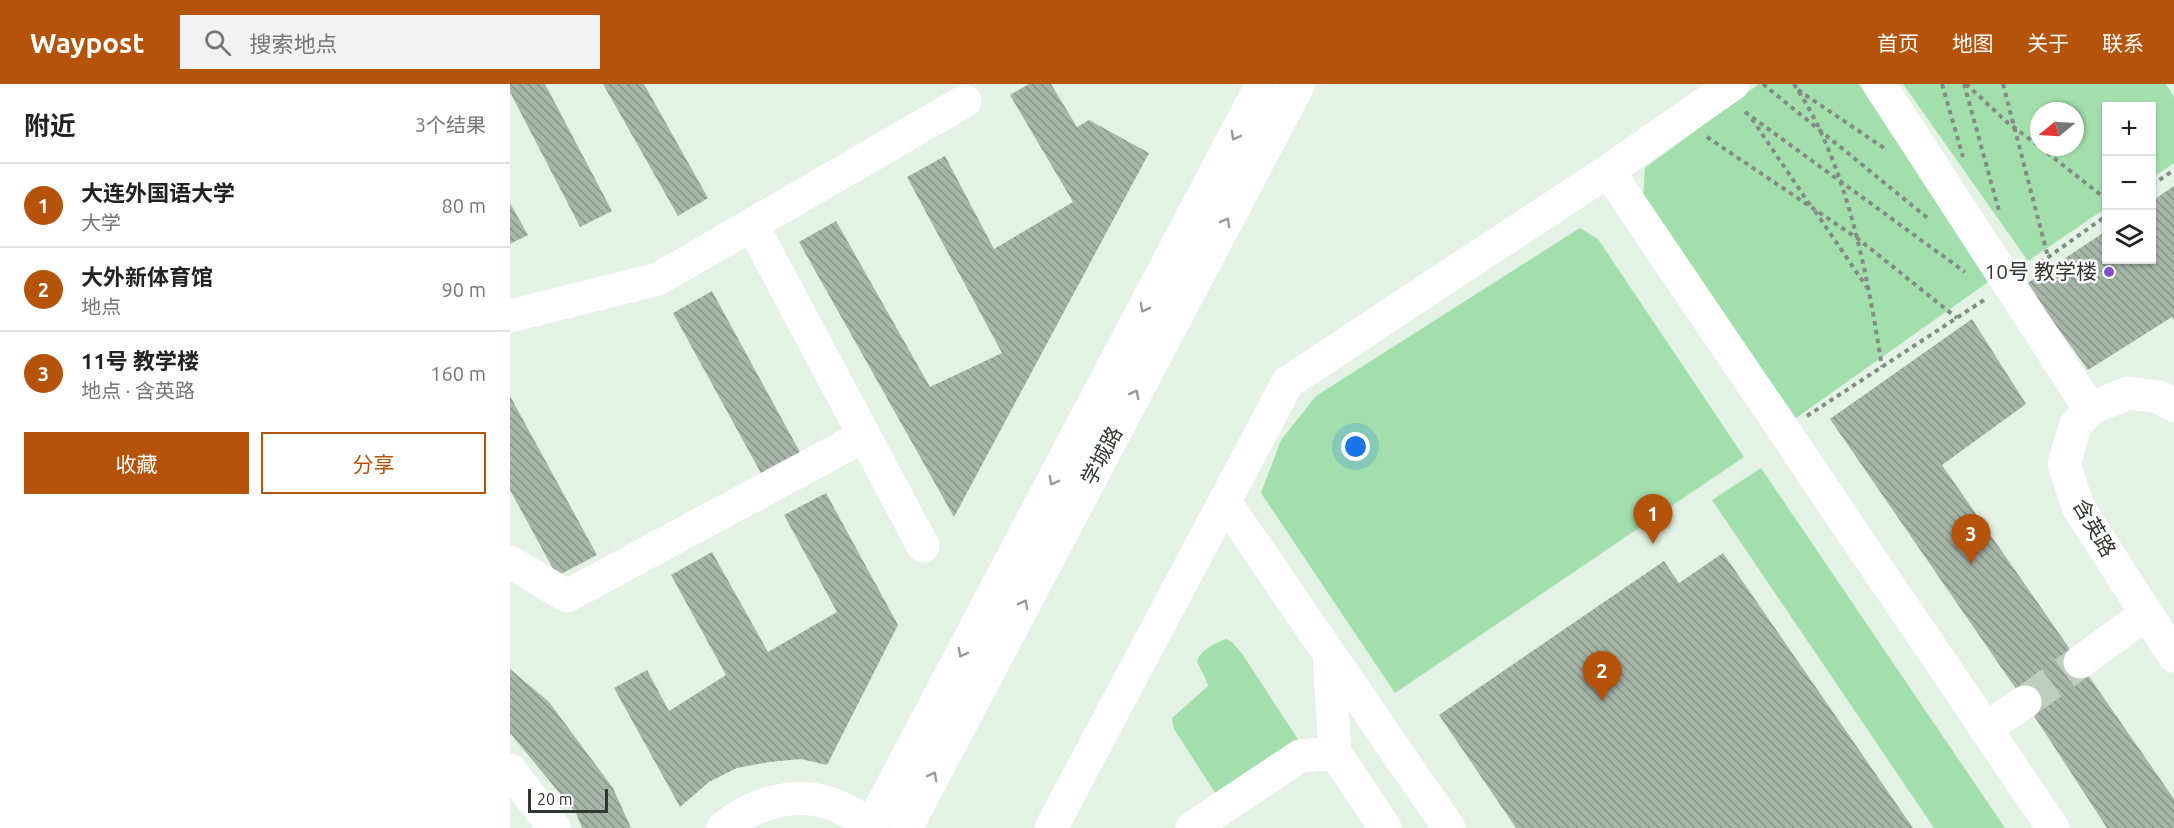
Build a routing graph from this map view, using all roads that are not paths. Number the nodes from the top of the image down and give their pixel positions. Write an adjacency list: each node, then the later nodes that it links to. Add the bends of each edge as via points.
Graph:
1 (1262, 84): 23 (street, 学城路, one-way to 23)
2 (1299, 84): 26 (street, 学城路, one-way to 2)
3 (1879, 84): 10 (street)
4 (1727, 88): 6 (street)
5 (965, 101): 7 (street)
6 (1608, 171): 12 (street, via 1288,382); 20 (street)
7 (752, 225): 8 (street, via 658,279); 11 (street)
8 (510, 316)
9 (2174, 406): 10 (street, via 2158,397 2128,393)
10 (2090, 409): 15 (street, 含英路, via 2075,426 2064,464 2078,507)
11 (864, 435): 13 (street); 14 (street, via 567,596)
12 (1225, 502): 16 (street); 27 (street)
13 (923, 546)
14 (510, 562)
15 (2146, 614): 17 (street, 含英路); 18 (street)
16 (1329, 653): 21 (street); 30 (street)
17 (2174, 656)
18 (2080, 662)
19 (2025, 702): 20 (street)
20 (1985, 729): 31 (street)
21 (1335, 753): 28 (street, via 1300,756); 29 (street)
22 (510, 770): 24 (street)
23 (871, 826): 25 (street, via 829,803 795,798 766,804 736,817)
24 (554, 828)
25 (723, 828)
26 (906, 828)
27 (1051, 828)
28 (1192, 828)
29 (1385, 828)
30 (1449, 828)
31 (2053, 828)

